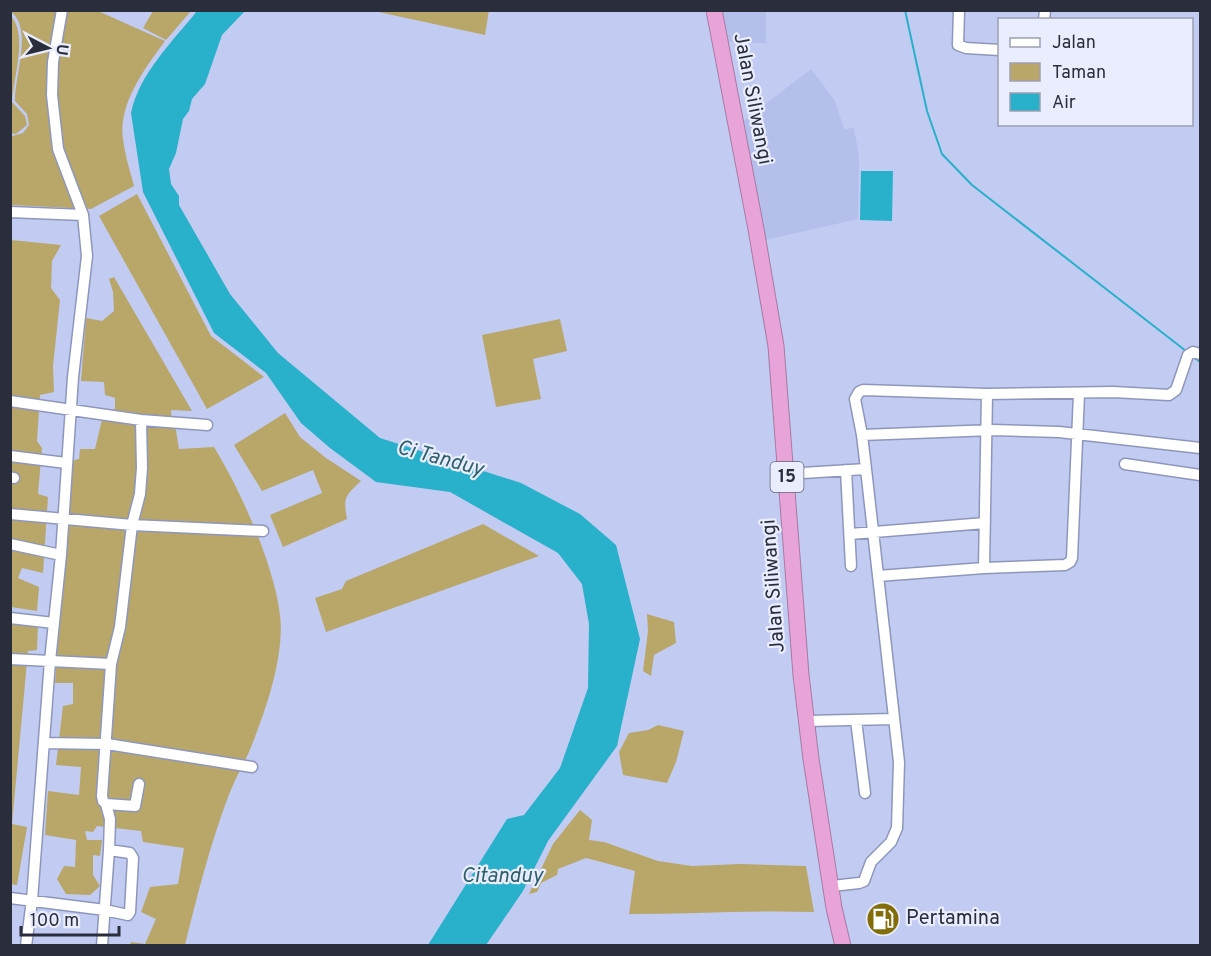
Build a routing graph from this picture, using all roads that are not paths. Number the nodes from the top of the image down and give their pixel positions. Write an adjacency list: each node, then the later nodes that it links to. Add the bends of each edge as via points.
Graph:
1 (62, 10): 6 (street, via 52,95 58,149)
2 (714, 10): 23 (highway, Jalan Siliwangi / 15, via 767,288)
3 (959, 10): 4 (street, via 958,45)
4 (998, 50)
5 (10, 212): 6 (street)
6 (83, 215): 11 (street, via 87,256)
7 (1194, 354): 9 (street, via 1173,394)
8 (987, 394): 9 (street); 14 (street); 16 (street, via 863,390 855,399)
9 (1079, 394): 15 (street)
10 (10, 401): 11 (street)
11 (71, 411): 12 (street); 19 (street)
12 (141, 420): 13 (street); 28 (street, via 140,494)
13 (207, 425)
14 (987, 430): 15 (street); 16 (street); 27 (street)
15 (1077, 433): 17 (street); 35 (street, via 1070,562)
16 (862, 435): 21 (street)
17 (1200, 448)
18 (10, 456): 19 (street)
19 (66, 463): 26 (street)
20 (1125, 464): 24 (street)
21 (866, 469): 22 (street); 30 (street)
22 (846, 470): 23 (street); 31 (street)
23 (787, 474): 44 (highway, Jalan Siliwangi / 15)
24 (1200, 475)
25 (10, 514): 26 (street)
26 (63, 519): 28 (street); 33 (street)
27 (985, 523): 30 (street); 35 (street)
28 (132, 525): 29 (street); 41 (street, via 120,627)
29 (263, 531)
30 (874, 531): 31 (street); 36 (street)
31 (850, 534): 34 (street)
32 (10, 544): 33 (street)
33 (61, 555): 38 (street)
34 (851, 566)
35 (984, 568): 36 (street)
36 (878, 576): 42 (street)
37 (10, 618): 38 (street)
38 (54, 623): 40 (street)
39 (10, 659): 40 (street)
40 (50, 661): 41 (street); 45 (street)
41 (111, 664): 46 (street)
42 (894, 719): 43 (street); 52 (street, via 899,762 895,835 871,862 864,881)
43 (856, 720): 44 (street); 49 (street)
44 (807, 721): 52 (highway, Jalan Siliwangi / 15)
45 (44, 743): 46 (street); 54 (street)
46 (107, 744): 47 (street); 50 (street, via 102,796)
47 (252, 767)
48 (139, 784): 50 (street, via 136,806)
49 (865, 793)
50 (106, 804): 51 (street, via 110,819)
51 (109, 850): 55 (street); 55 (street, via 129,853 133,858 130,912 128,915)
52 (831, 886): 58 (highway, Jalan Siliwangi / 15)
53 (10, 897): 54 (street)
54 (32, 900): 55 (street); 56 (street)
55 (105, 910): 57 (street)
56 (27, 945)
57 (102, 945)
58 (843, 945)

